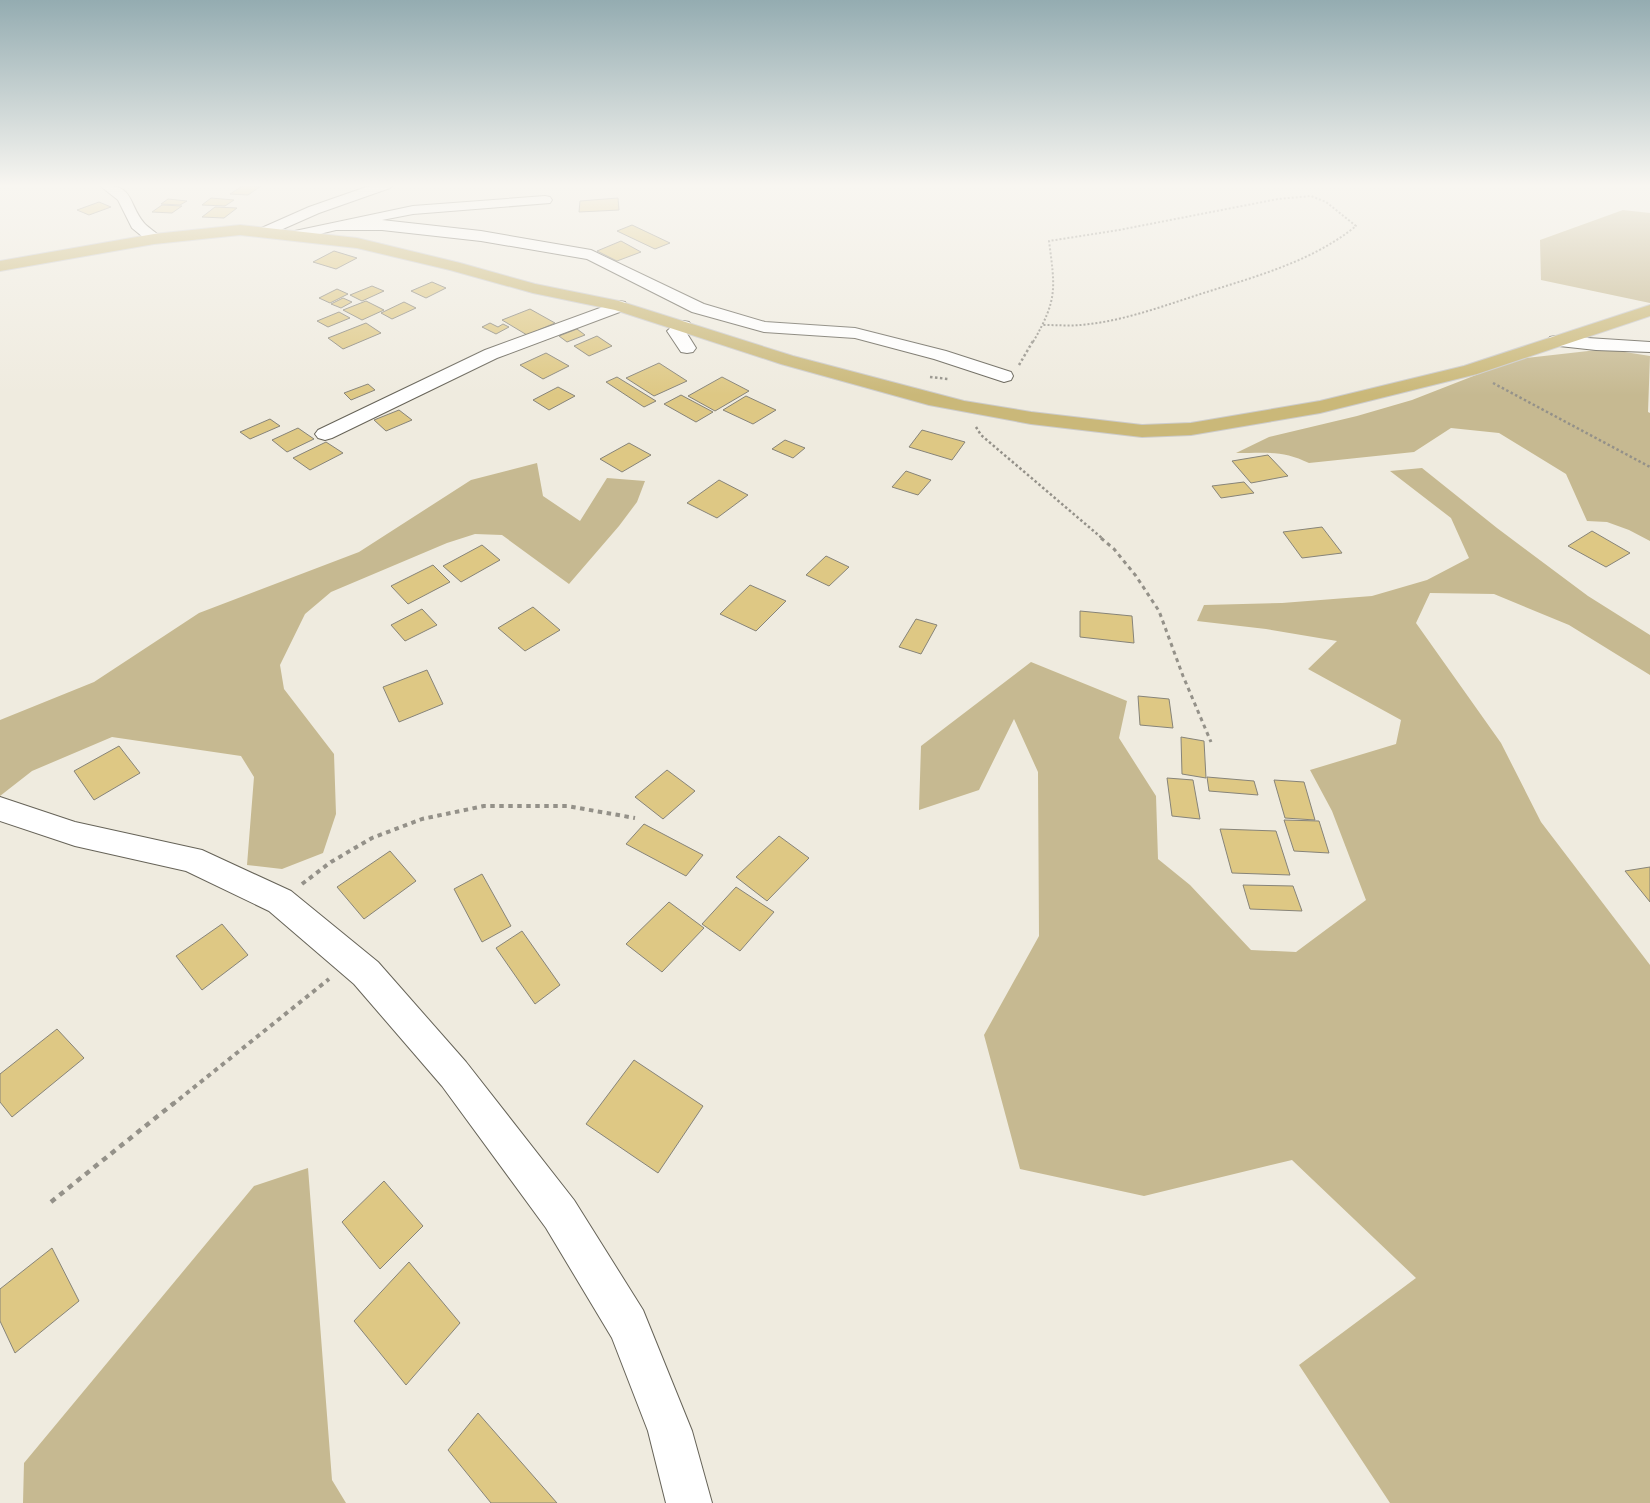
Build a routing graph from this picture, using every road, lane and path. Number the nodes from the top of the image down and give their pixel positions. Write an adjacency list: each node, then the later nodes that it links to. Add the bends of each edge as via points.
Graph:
1 (62, 255): 6 (main road)
2 (410, 255): 7 (main road, via 533,288)
3 (586, 255): 15 (street, via 708,311 764,327 855,333)
4 (1051, 255): 9 (path, via 1056,286)
5 (1312, 255): 9 (path, via 1239,282 1128,316 1082,325)
6 (0, 266)
7 (619, 306): 10 (main road); 19 (street, via 491,354)
8 (1650, 310): 11 (main road)
9 (1043, 325): 15 (path, via 1020,364)
10 (683, 326): 13 (street, via 676,331); 17 (main road, via 787,360)
11 (1556, 340): 12 (street); 14 (main road)
12 (1650, 347)
13 (687, 348)
14 (1470, 370): 18 (main road, via 1320,407 1191,429 1142,431 1108,428); 20 (path)
15 (1004, 376)
16 (952, 380): 17 (path, via 921,375)
17 (889, 388): 18 (main road)
18 (964, 407): 21 (path, via 981,435 1114,550 1136,576 1159,611)
19 (325, 434)
20 (1650, 467)
21 (1211, 742)
22 (0, 808): 24 (street, via 75,834 192,859)
23 (634, 818): 24 (path, via 567,806 484,806 422,819 372,838 331,862)
24 (280, 901): 25 (street)
25 (352, 960): 26 (path); 27 (street, via 454,1074 560,1214 628,1326 670,1431)
26 (50, 1202)
27 (689, 1503)

